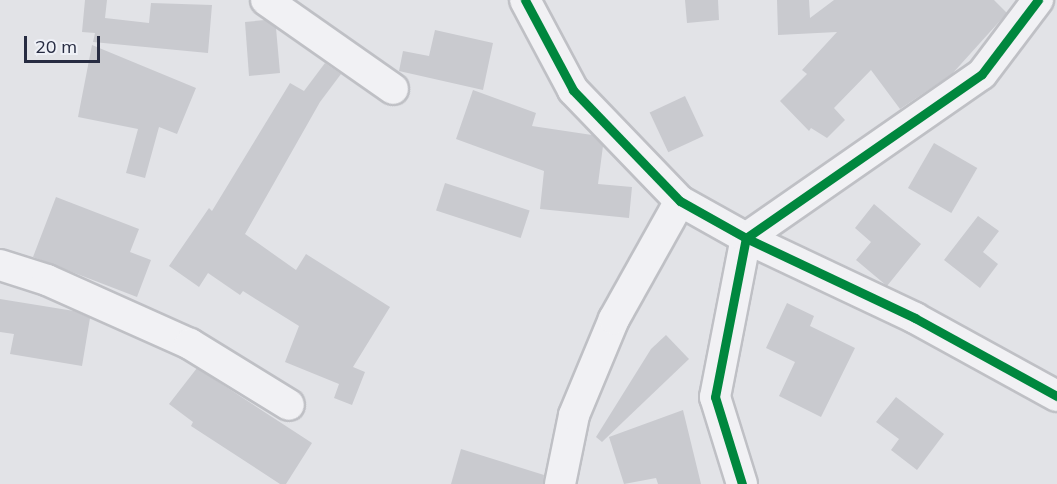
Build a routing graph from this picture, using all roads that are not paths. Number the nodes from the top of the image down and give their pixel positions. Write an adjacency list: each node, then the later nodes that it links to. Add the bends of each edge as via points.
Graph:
1 (266, 0): 4 (street)
2 (525, 0): 5 (street, via 573,90)
3 (1038, 0): 6 (street, via 982,74)
4 (393, 89)
5 (680, 201): 6 (street); 10 (street, via 614,319 574,415)
6 (746, 238): 8 (street, via 915,318); 11 (street, via 715,398)
7 (0, 265): 9 (street, via 47,280 190,344)
8 (1057, 396)
9 (289, 405)
10 (560, 484)
11 (742, 484)

